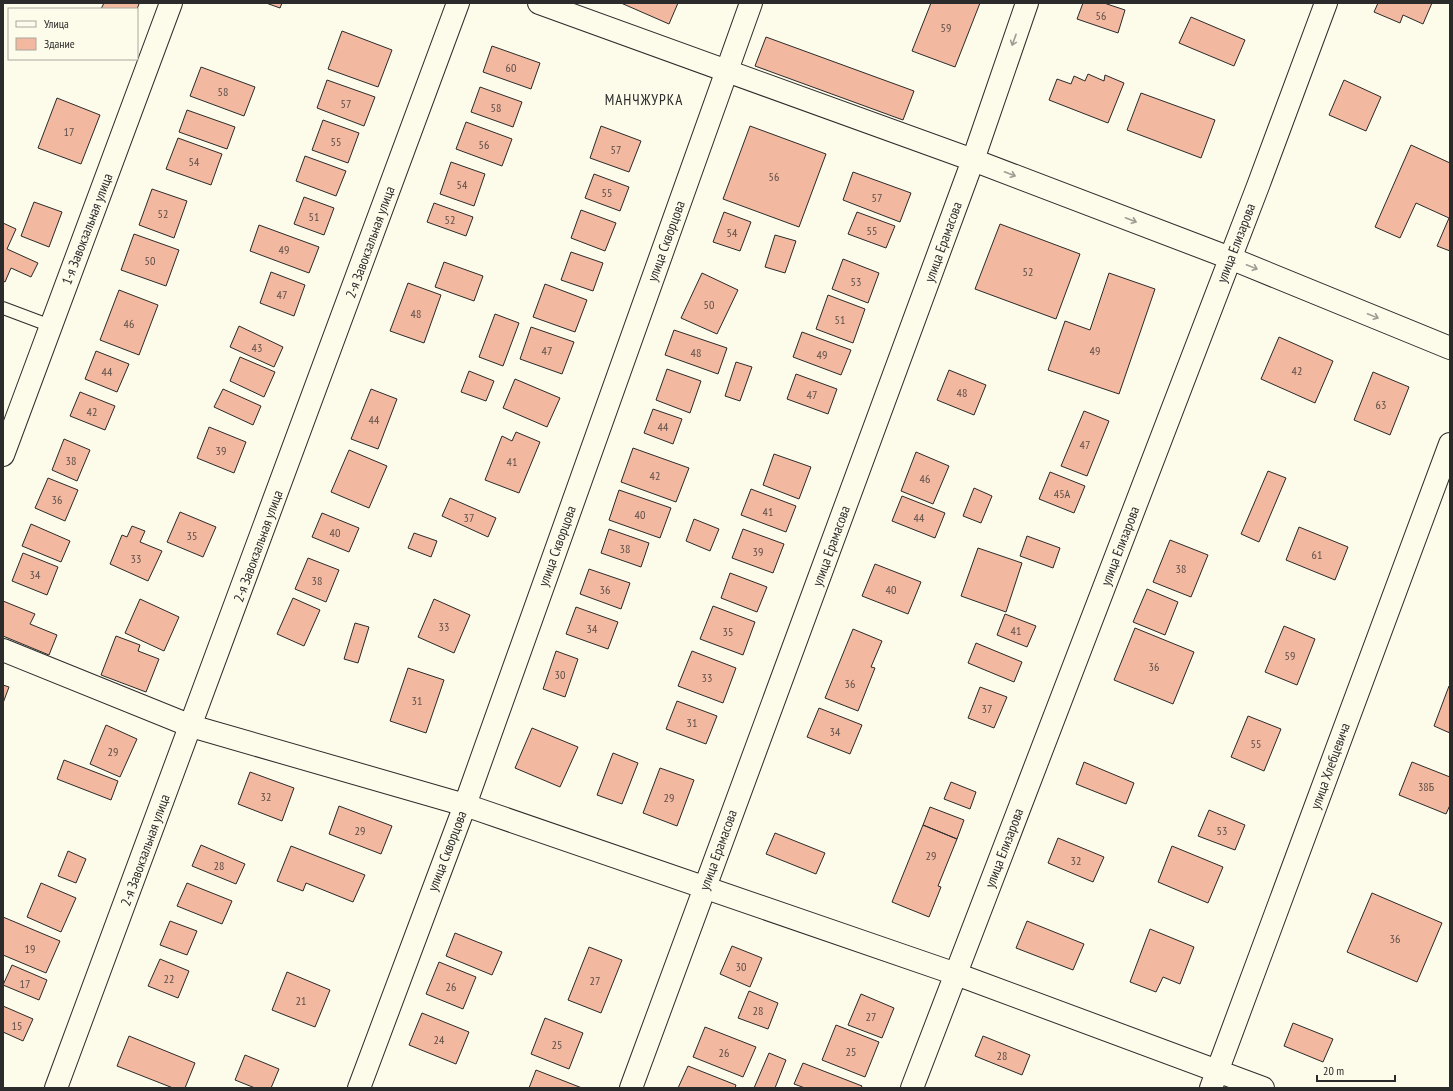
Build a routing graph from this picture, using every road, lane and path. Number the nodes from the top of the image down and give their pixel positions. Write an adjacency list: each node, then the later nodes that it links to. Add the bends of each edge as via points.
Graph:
1 (171, 3): 11 (street, 1-я Завокзальная улица)
2 (458, 3): 16 (street, 2-я Завокзальная улица)
3 (539, 3): 7 (street)
4 (751, 3): 7 (street, улица Скворцова)
5 (1027, 3): 8 (street, улица Ерамасова, one-way to 8)
6 (1326, 3): 9 (street, улица Елизарова)
7 (726, 71): 8 (street); 17 (street, улица Скворцова)
8 (973, 160): 9 (street, one-way to 9); 18 (street, улица Ерамасова)
9 (1230, 258): 12 (street, one-way to 12); 19 (street, улица Елизарова)
10 (3, 308): 11 (lane)
11 (51, 326): 14 (street, 1-я Завокзальная улица)
12 (1450, 348)
13 (1450, 444): 20 (street, улица Хлебцевича)
14 (3, 455)
15 (3, 650): 16 (street)
16 (191, 726): 17 (street); 21 (street, 2-я Завокзальная улица)
17 (465, 805): 18 (street); 22 (street, улица Скворцова)
18 (704, 888): 19 (street); 23 (street, улица Ерамасова)
19 (956, 974): 20 (street); 24 (street, улица Елизарова)
20 (1214, 1080): 25 (street)
21 (56, 1088)
22 (359, 1088)
23 (631, 1088)
24 (912, 1088)
25 (1263, 1088)

